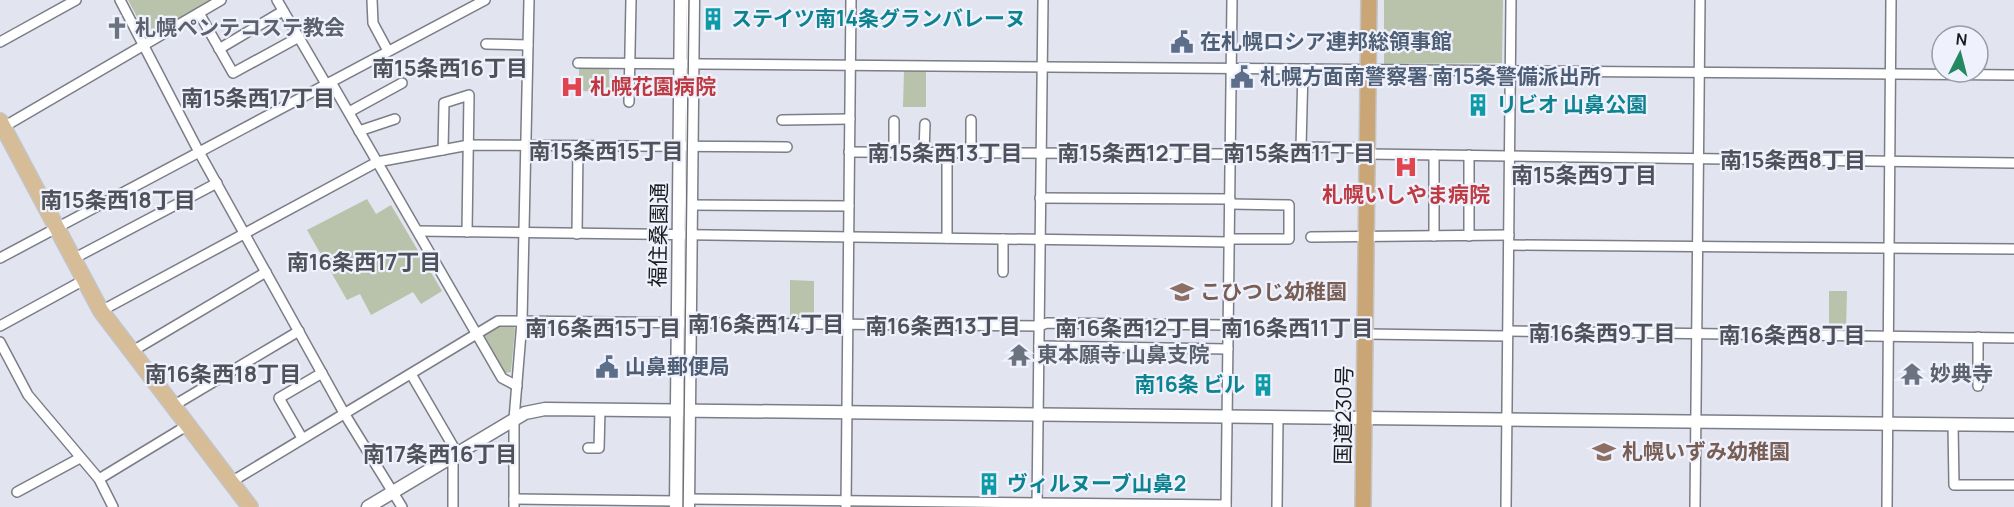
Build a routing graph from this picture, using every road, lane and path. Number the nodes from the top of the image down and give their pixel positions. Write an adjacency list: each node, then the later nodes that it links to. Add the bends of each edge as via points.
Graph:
1 (76, 0): 21 (street)
2 (120, 0): 23 (street)
3 (221, 0): 19 (street)
4 (277, 0): 18 (street)
5 (372, 0): 26 (street, via 373,23)
6 (484, 0): 26 (street)
7 (529, 0): 24 (street)
8 (631, 0): 28 (street)
9 (681, 0): 29 (street, 福住桑園通)
10 (693, 0): 29 (street, 福住桑園通)
11 (851, 0): 30 (street)
12 (1043, 0): 31 (street)
13 (1232, 0): 32 (street)
14 (1369, 0): 34 (highway, 国道230号)
15 (1510, 0): 35 (street)
16 (1700, 0): 36 (street)
17 (1891, 0): 37 (street)
18 (283, 11): 20 (street); 25 (street)
19 (199, 13): 23 (street); 25 (street)
20 (298, 37): 25 (street, via 232,73); 39 (street)
21 (0, 42)
22 (486, 44): 24 (street)
23 (146, 45): 49 (street); 58 (street)
24 (528, 45): 52 (street)
25 (219, 49)
26 (388, 51): 39 (street)
27 (578, 63): 28 (street)
28 (630, 64): 29 (street); 41 (street)
29 (686, 65): 30 (street); 54 (street, 福住桑園通)
30 (850, 66): 31 (street); 44 (street)
31 (1042, 66): 32 (street); 64 (street)
32 (1232, 68): 33 (street); 65 (street)
33 (1303, 69): 34 (street); 57 (street, via 1301,147)
34 (1369, 69): 35 (street); 57 (highway, 国道230号)
35 (1510, 71): 36 (street); 68 (street)
36 (1699, 73): 37 (street); 69 (street)
37 (1890, 74): 38 (street); 71 (street)
38 (2014, 75)
39 (329, 83): 42 (street); 58 (street)
40 (402, 83): 42 (street)
41 (629, 102)
42 (349, 112): 50 (street)
43 (395, 119): 50 (street)
44 (850, 119): 45 (street); 59 (street)
45 (782, 120)
46 (971, 120): 63 (street)
47 (894, 121): 60 (street)
48 (924, 124): 61 (street)
49 (1, 125): 78 (main road)
50 (359, 131): 70 (street)
51 (469, 146): 52 (street); 56 (street); 56 (street, via 469,95 444,103); 80 (street)
52 (526, 146): 53 (street); 81 (street)
53 (578, 146): 54 (street); 83 (street)
54 (686, 147): 55 (street); 76 (street, 福住桑園通); 84 (street, 福住桑園通)
55 (787, 147)
56 (443, 150): 70 (street)
57 (1368, 151): 66 (street); 89 (highway, 国道230号)
58 (199, 152): 73 (street); 78 (street)
59 (849, 152): 60 (street); 77 (street)
60 (894, 152): 61 (street)
61 (924, 152): 62 (street)
62 (947, 152): 63 (street); 90 (street)
63 (971, 152): 64 (street)
64 (1041, 152): 65 (street); 74 (street)
65 (1230, 154): 75 (street)
66 (1434, 155): 67 (street); 85 (street)
67 (1469, 155): 68 (street); 86 (street)
68 (1509, 156): 69 (street); 94 (street)
69 (1698, 159): 71 (street); 95 (street)
70 (377, 162): 79 (street); 82 (street)
71 (1890, 162): 72 (street); 96 (street)
72 (2014, 163)
73 (217, 183): 82 (street); 99 (street)
74 (1040, 198): 75 (street); 92 (street)
75 (1230, 202): 93 (street); 93 (street, via 1289,205 1289,239)
76 (690, 205): 77 (street); 84 (street, 福住桑園通)
77 (849, 206): 87 (street)
78 (56, 228): 98 (street); 99 (main road)
79 (418, 231): 80 (street); 112 (street)
80 (467, 232): 81 (street)
81 (523, 233): 83 (street); 104 (street)
82 (245, 234): 100 (street); 103 (street)
83 (577, 234): 84 (street)
84 (684, 235): 87 (street); 105 (street, 福住桑園通)
85 (1434, 236): 86 (street); 89 (street)
86 (1469, 236): 94 (street)
87 (848, 237): 90 (street); 106 (street)
88 (1311, 237): 89 (street)
89 (1367, 237): 113 (highway, 国道230号)
90 (947, 238): 91 (street)
91 (1003, 239): 92 (street); 101 (street)
92 (1040, 239): 93 (street); 109 (street)
93 (1229, 240): 107 (street)
94 (1509, 240): 95 (street); 114 (street)
95 (1698, 246): 96 (street); 111 (street)
96 (1889, 249): 97 (street); 115 (street)
97 (2014, 249)
98 (0, 258)
99 (73, 260): 102 (main road)
100 (266, 272): 110 (street); 121 (street)
101 (1003, 272)
102 (84, 280): 103 (main road); 108 (street)
103 (101, 311): 121 (main road)
104 (522, 321): 105 (street); 112 (street, via 498,321); 124 (street)
105 (683, 323): 106 (street); 128 (street, 福住桑園通)
106 (848, 324): 109 (street); 130 (street)
107 (1228, 325): 109 (street); 120 (street)
108 (0, 326)
109 (1039, 326): 119 (street)
110 (299, 331): 122 (street); 126 (street)
111 (1697, 333): 114 (street); 115 (street); 137 (street)
112 (477, 334): 123 (street); 124 (street, via 502,378)
113 (1366, 334): 114 (street); 134 (highway, 国道230号)
114 (1507, 334): 136 (street)
115 (1888, 335): 116 (street); 138 (street)
116 (1978, 337): 117 (street); 125 (street)
117 (2014, 338)
118 (0, 342): 145 (street, via 28,395)
119 (1039, 346): 120 (street); 131 (street)
120 (1228, 349): 132 (street)
121 (132, 352): 126 (main road)
122 (322, 373): 129 (street); 142 (street, via 279,398)
123 (411, 374): 129 (street); 144 (street)
124 (517, 386): 135 (street)
125 (1978, 386)
126 (173, 406): 141 (main road)
127 (600, 410): 128 (street); 135 (street, via 536,410); 143 (street, via 599,448)
128 (682, 411): 130 (street); 152 (street, 福住桑園通)
129 (344, 413): 142 (street); 150 (street)
130 (846, 413): 131 (street); 153 (street)
131 (1038, 414): 132 (street); 154 (street)
132 (1227, 416): 133 (street); 155 (street)
133 (1278, 417): 134 (street); 161 (street)
134 (1365, 418): 136 (street); 162 (highway, 国道230号)
135 (514, 419): 144 (street); 151 (street)
136 (1506, 420): 137 (street); 163 (street)
137 (1696, 422): 138 (street); 164 (street)
138 (1887, 424): 139 (street); 165 (street)
139 (1953, 424): 140 (street); 148 (street, via 1954,485)
140 (2014, 425)
141 (188, 426): 146 (street); 147 (main road)
142 (302, 438): 147 (street)
143 (588, 448)
144 (455, 454): 150 (street); 160 (street)
145 (80, 458): 146 (street); 149 (street)
146 (99, 479): 156 (street)
147 (231, 482): 157 (main road)
148 (2014, 485)
149 (17, 492)
150 (393, 492): 158 (street); 159 (street)
151 (514, 503): 152 (street)
152 (682, 504): 153 (street)
153 (846, 504): 154 (street)
154 (1037, 505): 155 (street)
155 (1226, 506)
156 (113, 507)
157 (250, 507)
158 (368, 507)
159 (402, 507)
160 (453, 507)
161 (1277, 507)
162 (1363, 507)
163 (1506, 507)
164 (1695, 507)
165 (1887, 507)

